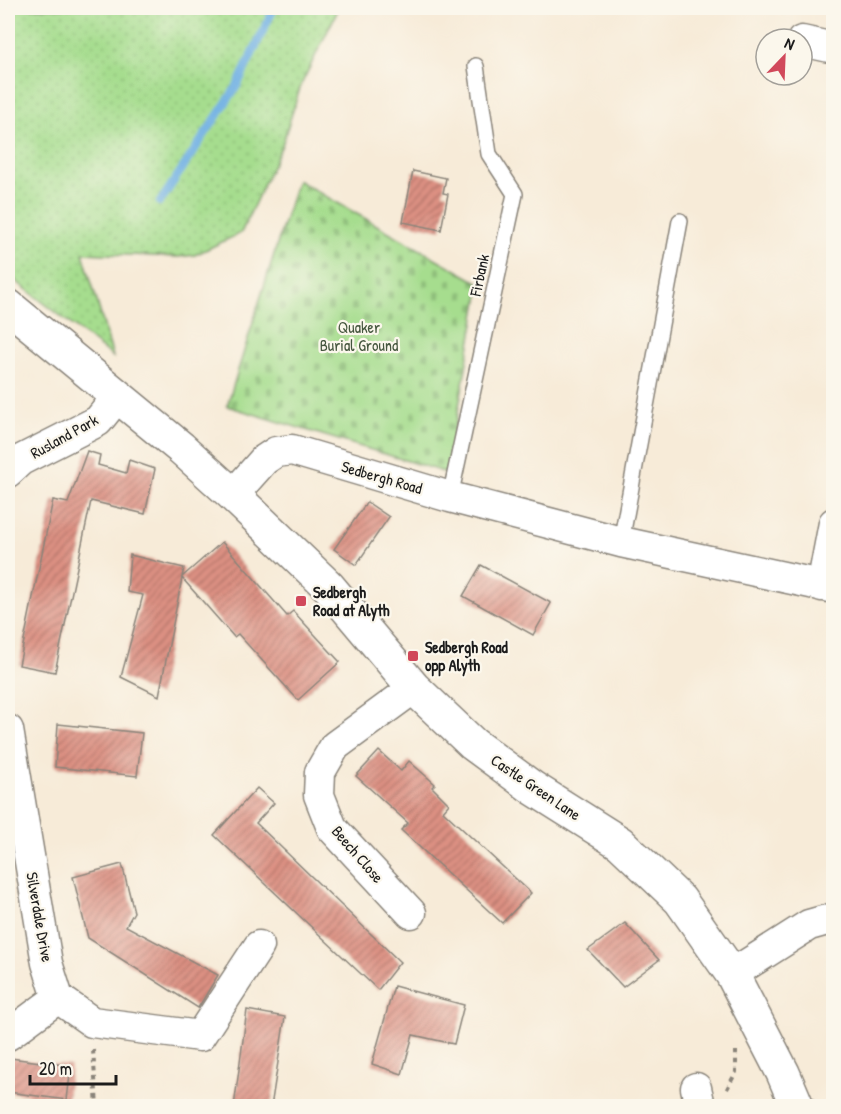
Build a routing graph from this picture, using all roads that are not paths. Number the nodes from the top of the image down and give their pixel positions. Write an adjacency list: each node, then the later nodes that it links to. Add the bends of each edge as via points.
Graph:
1 (814, 44): 2 (street)
2 (834, 48)
3 (476, 66): 9 (lane, Firbank, via 489,154 515,194)
4 (681, 221): 11 (lane)
5 (8, 306): 6 (highway)
6 (118, 396): 7 (street, Rusland Park, via 98,420 21,460); 8 (highway)
7 (8, 472)
8 (233, 495): 9 (street, Sedbergh Road, via 264,460 276,452 292,450); 13 (highway, Castle Green Lane, via 329,588)
9 (450, 497): 11 (street, Sedbergh Road)
10 (834, 523): 12 (street)
11 (621, 542): 12 (street, Sedbergh Road)
12 (828, 587)
13 (414, 688): 15 (street, Beech Close, via 335,746 320,772 319,795 332,828); 18 (highway, Castle Green Lane, via 473,744 620,843 680,900)
14 (8, 730): 19 (street, Silverdale Drive, via 47,963)
15 (411, 913)
16 (834, 918): 18 (street, via 809,925)
17 (259, 946): 19 (street, via 200,1036 92,1022)
18 (732, 974): 21 (highway, Castle Green Lane)
19 (58, 998): 20 (street)
20 (8, 1035)
21 (797, 1107)

